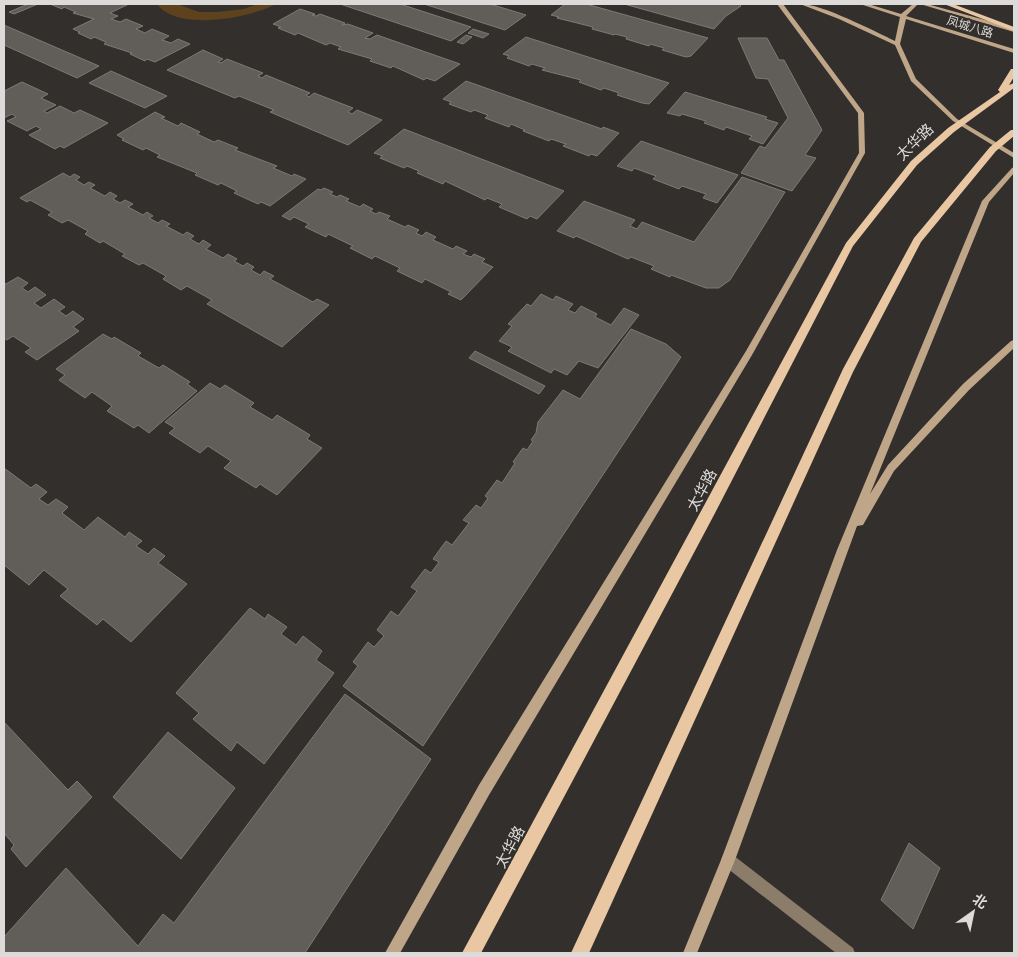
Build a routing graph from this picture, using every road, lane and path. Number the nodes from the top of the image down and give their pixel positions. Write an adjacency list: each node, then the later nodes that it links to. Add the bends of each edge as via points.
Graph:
1 (780, 4): 19 (street, via 861,113 862,153 749,353 484,790)
2 (803, 4): 8 (street)
3 (863, 4): 9 (street, 凤城八路)
4 (916, 4): 8 (street, via 904,14)
5 (922, 4): 7 (street, 凤城八路)
6 (946, 4): 7 (main road)
7 (1014, 30)
8 (897, 44): 14 (street, via 913,80 954,120)
9 (1014, 50)
10 (1014, 71): 12 (main road)
11 (1014, 85): 12 (main road, 太华路)
12 (999, 95): 20 (main road, 太华路, via 914,163 849,246)
13 (1014, 132): 21 (main road, via 993,149 917,240 856,354)
14 (1014, 156)
15 (1014, 169): 17 (street, via 986,201)
16 (1014, 343): 17 (street, via 966,387 891,468)
17 (842, 550): 18 (street)
18 (728, 860): 22 (street); 23 (street)
19 (392, 953)
20 (472, 953)
21 (580, 953)
22 (690, 953)
23 (848, 953)

